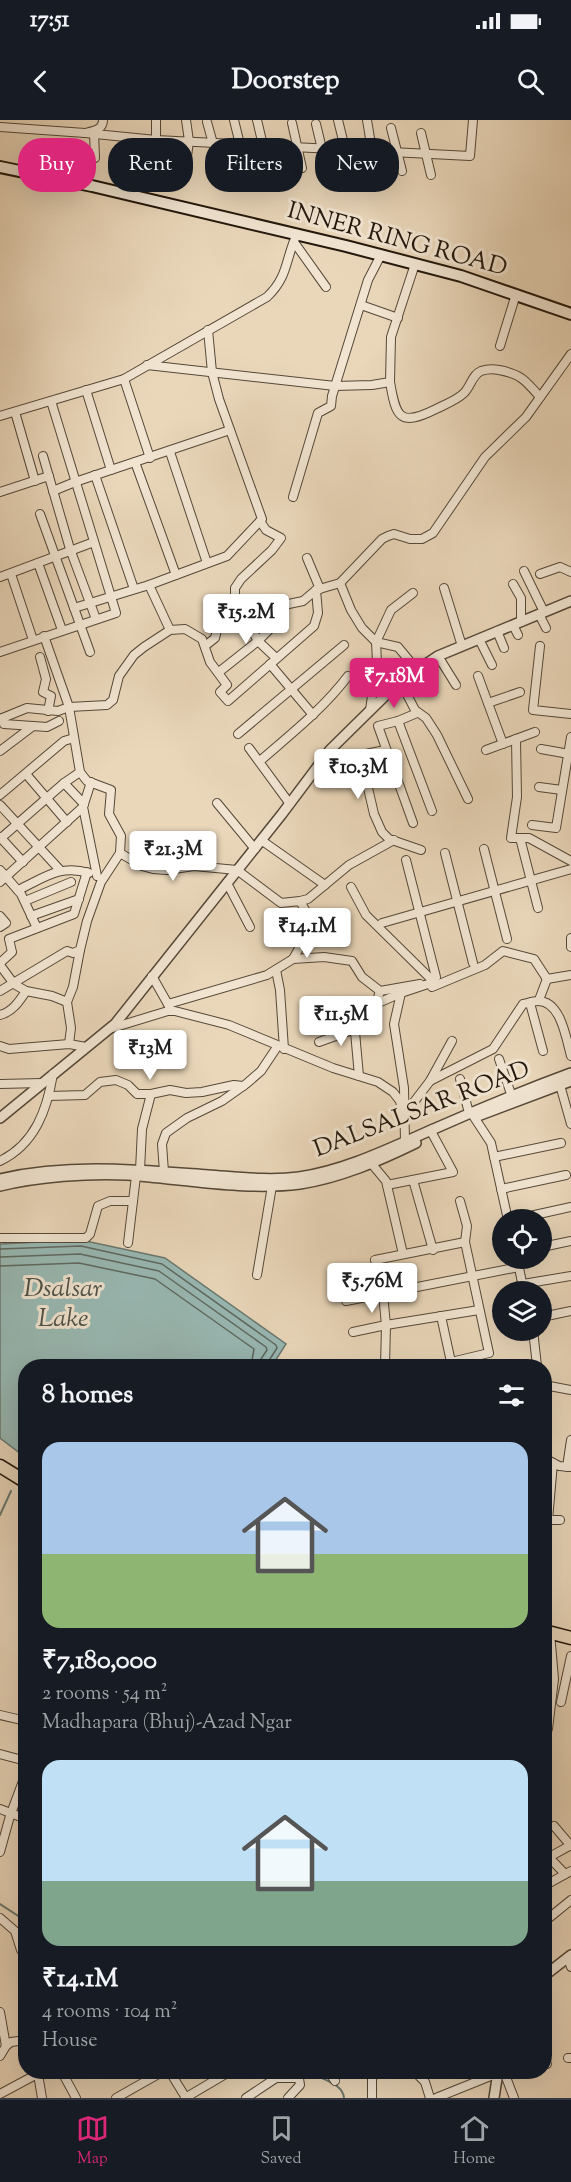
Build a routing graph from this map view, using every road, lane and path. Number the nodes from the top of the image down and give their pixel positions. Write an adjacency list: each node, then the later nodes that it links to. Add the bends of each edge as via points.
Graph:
1 (103, 120): 14 (street)
2 (156, 120): 18 (street)
3 (186, 120): 19 (street)
4 (234, 120): 21 (street)
5 (257, 120): 22 (street)
6 (338, 120): 25 (street)
7 (367, 120): 26 (street)
8 (473, 120): 29 (street, via 470,156)
9 (207, 122): 20 (street)
10 (292, 123): 23 (street)
11 (316, 124): 24 (street)
12 (0, 127): 14 (street)
13 (391, 128): 27 (street)
14 (90, 133): 16 (street); 17 (street)
15 (422, 133): 29 (street)
16 (91, 138)
17 (137, 138)
18 (156, 138)
19 (189, 138)
20 (211, 138)
21 (238, 138)
22 (261, 138)
23 (296, 138)
24 (320, 138)
25 (342, 138)
26 (369, 138)
27 (394, 138)
28 (399, 152): 29 (street)
29 (426, 154): 34 (street)
30 (0, 160): 41 (main road, INNER RING ROAD, via 348,239 463,269)
31 (399, 160): 33 (street)
32 (0, 167): 35 (main road, INNER RING ROAD, via 92,186)
33 (402, 171)
34 (431, 175)
35 (295, 238): 36 (main road, INNER RING ROAD); 38 (street); 44 (street, via 277,287 267,297)
36 (381, 255): 37 (main road, INNER RING ROAD); 40 (street)
37 (415, 264): 39 (main road, INNER RING ROAD); 43 (street)
38 (326, 287)
39 (516, 294): 42 (main road, INNER RING ROAD); 45 (street)
40 (361, 305): 43 (street); 51 (street)
41 (571, 307)
42 (571, 314)
43 (398, 318): 50 (street, via 392,337)
44 (208, 330): 47 (street); 48 (street)
45 (500, 346)
46 (571, 354): 53 (street)
47 (147, 365): 48 (street); 49 (street)
48 (212, 372): 51 (street); 57 (street)
49 (124, 379): 52 (street); 60 (street)
50 (390, 382): 51 (street); 53 (street, via 394,405 405,418 422,416 457,398 476,374 485,370 520,376)
51 (335, 386): 69 (street, via 331,406 318,414)
52 (86, 390): 54 (street); 62 (street)
53 (540, 397): 84 (street, via 516,428 485,457 433,533 422,539 394,534 382,539)
54 (51, 401): 55 (street); 66 (street)
55 (15, 412): 56 (street); 65 (street)
56 (0, 416)
57 (230, 430): 58 (street); 71 (street)
58 (170, 452): 60 (street); 77 (street)
59 (44, 456): 64 (street)
60 (150, 458): 61 (street)
61 (135, 462): 62 (street); 82 (street)
62 (111, 470): 63 (street)
63 (95, 475): 66 (street); 88 (street)
64 (49, 476): 65 (street); 67 (street)
65 (35, 481): 68 (street)
66 (75, 482): 67 (street); 72 (street)
67 (53, 491): 73 (street)
68 (0, 492)
69 (293, 498)
70 (40, 514): 74 (street)
71 (260, 521): 77 (street, via 227,556); 98 (street, via 266,530 281,538 241,579)
72 (94, 542): 73 (street); 91 (street)
73 (70, 549): 74 (street); 93 (street)
74 (55, 556): 76 (street); 96 (street)
75 (307, 558): 89 (street)
76 (38, 563): 80 (street); 103 (street)
77 (207, 563): 82 (street)
78 (524, 571): 97 (street)
79 (571, 572): 81 (street, via 560,567)
80 (11, 574): 83 (street); 109 (street)
81 (540, 574)
82 (176, 575): 86 (street)
83 (0, 577)
84 (340, 583): 89 (street); 111 (street, via 351,610)
85 (513, 584): 100 (street, via 521,598)
86 (149, 585): 88 (street); 104 (street)
87 (444, 588): 114 (street)
88 (134, 590): 91 (street)
89 (318, 590): 95 (street, via 303,601); 121 (street, via 315,626)
90 (413, 594): 111 (street, via 392,610)
91 (111, 596): 93 (street); 99 (street, via 116,613)
92 (571, 601): 97 (street)
93 (90, 602): 96 (street); 99 (street)
94 (253, 602): 95 (street, via 260,610)
95 (284, 605): 110 (street, via 276,623)
96 (74, 608): 101 (street)
97 (542, 613): 100 (street); 102 (street)
98 (220, 618): 110 (street, via 240,614); 113 (street, via 215,638)
99 (96, 619): 101 (street)
100 (517, 623): 105 (street); 106 (street)
101 (80, 624): 103 (street); 118 (street)
102 (546, 628)
103 (62, 630): 107 (street)
104 (170, 630): 113 (street, via 185,629); 133 (street, via 126,664 118,676 111,703 102,707)
105 (497, 631): 108 (street); 116 (street)
106 (518, 635)
107 (44, 636): 109 (street); 133 (street)
108 (479, 639): 114 (street); 123 (street)
109 (33, 640): 117 (street)
110 (258, 641): 121 (street); 125 (street)
111 (376, 642): 124 (street, via 398,647); 134 (street)
112 (344, 645): 130 (street)
113 (205, 646): 125 (street, via 210,662)
114 (462, 646): 119 (street)
115 (540, 646): 137 (street, via 533,710)
116 (504, 648)
117 (0, 652)
118 (90, 652)
119 (438, 656): 124 (street); 129 (street)
120 (40, 657): 135 (street, via 46,679 43,692 51,696)
121 (276, 658): 122 (street)
122 (270, 664): 125 (street, via 228,701 220,692 227,685); 130 (street)
123 (492, 665)
124 (417, 670): 128 (street)
125 (219, 672)
126 (348, 676): 138 (street)
127 (478, 676): 132 (street)
128 (400, 681): 134 (street); 136 (street)
129 (456, 685)
130 (293, 689): 138 (street); 144 (street)
131 (520, 692): 132 (street)
132 (488, 703): 148 (street)
133 (69, 707): 135 (street); 146 (street)
134 (370, 710): 156 (street)
135 (48, 711): 139 (street, via 27,708)
136 (417, 713): 141 (street); 166 (street, via 426,718 437,735)
137 (571, 714)
138 (313, 715): 155 (street)
139 (1, 718): 142 (street, via 4,724)
140 (59, 721): 142 (street, via 47,727)
141 (398, 721): 151 (street, via 378,726); 171 (street)
142 (33, 726): 153 (street)
143 (535, 732): 147 (street)
144 (238, 734)
145 (571, 737): 154 (street)
146 (74, 738): 158 (street); 159 (street, via 64,741)
147 (516, 739): 148 (street); 177 (street, via 517,797 511,838)
148 (502, 744): 152 (street)
149 (249, 748): 155 (street)
150 (541, 749): 154 (street)
151 (386, 750): 157 (street, via 361,755); 173 (street)
152 (486, 750)
153 (0, 751)
154 (569, 754): 163 (street)
155 (260, 761): 168 (street)
156 (322, 761): 157 (street); 168 (street)
157 (353, 767): 179 (street, via 368,788 382,832)
158 (80, 772): 160 (street); 161 (street)
159 (27, 774): 164 (street); 165 (street)
160 (91, 782): 170 (street); 184 (street, via 111,790 109,814 121,836)
161 (64, 783): 165 (street); 170 (street)
162 (539, 787): 163 (street)
163 (562, 790): 175 (street, via 556,828)
164 (0, 795)
165 (46, 799): 172 (street); 174 (street)
166 (468, 799)
167 (217, 803): 181 (street)
168 (290, 804): 178 (street)
169 (0, 805): 174 (street)
170 (83, 806): 172 (street); 195 (street)
171 (432, 811)
172 (67, 822): 180 (street)
173 (413, 823)
174 (17, 825): 176 (street); 180 (street)
175 (532, 825)
176 (0, 838): 188 (street)
177 (520, 838): 187 (street, via 529,838); 196 (street)
178 (261, 840): 181 (street); 200 (street)
179 (394, 840): 183 (street); 200 (street, via 349,865)
180 (40, 847): 188 (street); 192 (street)
181 (255, 849): 193 (street)
182 (483, 849): 204 (street)
183 (421, 850)
184 (120, 853): 193 (street, via 153,869 194,866); 195 (street)
185 (445, 853): 208 (street)
186 (406, 860): 210 (street)
187 (571, 861)
188 (23, 862): 197 (street)
189 (70, 869): 192 (street); 194 (street); 198 (street)
190 (571, 869): 196 (street)
191 (0, 870): 197 (street)
192 (60, 870): 202 (street)
193 (237, 870): 199 (street); 207 (street, via 281,903)
194 (87, 872): 195 (street); 203 (street)
195 (101, 877): 220 (street)
196 (531, 879): 204 (street); 209 (street)
197 (3, 880): 202 (street)
198 (70, 882): 203 (street); 206 (street)
199 (227, 883): 215 (street); 226 (street)
200 (325, 885): 207 (street)
201 (351, 887): 228 (street, via 366,915)
202 (18, 890): 206 (street)
203 (82, 890): 205 (street)
204 (494, 890): 208 (street); 218 (street)
205 (79, 899): 212 (street); 216 (street, via 75,914)
206 (25, 901): 212 (street)
207 (300, 901): 221 (street, via 308,915 307,934)
208 (457, 901): 210 (street); 222 (street)
209 (538, 908)
210 (420, 912): 213 (street); 228 (street)
211 (0, 916): 214 (street, via 6,923)
212 (31, 916): 216 (street)
213 (382, 923)
214 (0, 927)
215 (250, 927)
216 (37, 928): 223 (street, via 9,939 12,952)
217 (571, 938): 219 (street)
218 (507, 939)
219 (571, 947)
220 (80, 950): 229 (street, via 59,954); 235 (street)
221 (293, 959): 224 (street); 232 (street, via 324,957 352,961 362,977)
222 (472, 963)
223 (0, 964): 229 (street)
224 (276, 970): 238 (street); 247 (street)
225 (571, 975): 227 (street)
226 (152, 976): 238 (street); 240 (street)
227 (547, 979): 228 (street, via 534,959 503,951 485,965 432,987); 234 (street)
228 (435, 980): 232 (street); 233 (street)
229 (14, 984): 230 (street); 231 (street)
230 (0, 991)
231 (26, 991): 235 (street); 239 (street, via 18,1004)
232 (380, 991): 237 (street)
233 (401, 993): 237 (street); 265 (street, via 394,1024 404,1088)
234 (539, 1000): 236 (street); 249 (street, via 551,1005 561,1021)
235 (67, 1002): 244 (street)
236 (530, 1003): 248 (street); 255 (street, via 523,1004 493,1048)
237 (376, 1004): 241 (street, via 365,1018 354,1021)
238 (170, 1007): 240 (street); 247 (street, via 229,1025)
239 (0, 1015)
240 (109, 1029): 246 (street)
241 (355, 1029): 243 (street); 253 (street)
242 (452, 1041): 255 (street)
243 (319, 1042)
244 (69, 1044): 245 (street, via 9,1049); 246 (street)
245 (0, 1046)
246 (86, 1047): 252 (street)
247 (280, 1048): 253 (street); 260 (street)
248 (543, 1051)
249 (571, 1056)
250 (499, 1059): 262 (street)
251 (571, 1073): 262 (street, DALSALSAR ROAD)
252 (53, 1074): 257 (street); 263 (street)
253 (359, 1076): 265 (street, via 393,1092)
254 (460, 1079): 264 (street)
255 (430, 1081): 265 (street)
256 (571, 1081): 259 (street, DALSALSAR ROAD)
257 (42, 1083): 258 (street); 266 (street)
258 (0, 1084)
259 (560, 1085): 264 (street, DALSALSAR ROAD); 267 (street)
260 (243, 1086): 261 (street); 274 (street, via 166,1134 162,1144)
261 (152, 1094): 263 (street, via 137,1094 116,1080 100,1082 85,1095); 275 (street, via 141,1129)
262 (511, 1095): 264 (street, DALSALSAR ROAD)
263 (49, 1096): 272 (street, via 39,1124 27,1141)
264 (471, 1115): 268 (street, DALSALSAR ROAD); 269 (street, DALSALSAR ROAD); 271 (street, via 491,1143)
265 (403, 1116): 269 (street)
266 (0, 1118)
267 (571, 1124)
268 (433, 1135): 273 (street, DALSALSAR ROAD); 278 (street, via 453,1172)
269 (405, 1142): 274 (street, DALSALSAR ROAD, via 300,1177 272,1179)
270 (561, 1143): 271 (street)
271 (494, 1157): 282 (street)
272 (0, 1161)
273 (371, 1163): 279 (street); 281 (street, DALSALSAR ROAD, via 301,1184)
274 (164, 1172): 275 (street, DALSALSAR ROAD)
275 (138, 1173): 277 (street, DALSALSAR ROAD, via 89,1169); 280 (street, DALSALSAR ROAD); 281 (street, DALSALSAR ROAD); 284 (street)
276 (566, 1175): 282 (street)
277 (0, 1179)
278 (413, 1180): 279 (street); 293 (street)
279 (387, 1185): 294 (street)
280 (0, 1186)
281 (272, 1186): 296 (street)
282 (501, 1189): 286 (street)
283 (460, 1200): 290 (street, via 467,1226)
284 (133, 1202): 288 (street, via 98,1206 86,1238); 291 (street)
285 (571, 1207): 287 (street)
286 (507, 1209)
287 (552, 1211)
288 (0, 1238)
289 (571, 1241): 292 (street)
290 (465, 1242): 293 (street); 297 (street)
291 (128, 1243)
292 (552, 1245)
293 (433, 1250): 294 (street)
294 (403, 1254): 300 (street, via 375,1260)
295 (495, 1269): 297 (street)
296 (257, 1275)
297 (472, 1275): 300 (street); 302 (street)
298 (571, 1276): 299 (street)
299 (551, 1281)
300 (383, 1294): 301 (street); 306 (street)
301 (346, 1301)
302 (480, 1310): 305 (street); 311 (street, via 489,1353)
303 (571, 1311): 304 (street)
304 (552, 1315)
305 (441, 1316): 306 (street); 310 (street)
306 (386, 1325): 307 (street); 309 (street)
307 (353, 1332)
308 (534, 1341): 312 (street)
309 (385, 1359)
310 (450, 1359)
311 (476, 1359)
312 (536, 1359)
313 (552, 1386): 314 (street)
314 (571, 1390)
315 (571, 1440): 318 (street)
316 (554, 1463): 318 (street); 321 (street)
317 (0, 1466): 320 (highway)
318 (569, 1467)
319 (0, 1474): 322 (highway)
320 (18, 1477)
321 (552, 1477)
322 (18, 1484)
323 (552, 1520): 324 (street)
324 (560, 1520)
325 (552, 1633): 326 (highway)
326 (571, 1638)
327 (571, 1656): 330 (street)
328 (552, 1666): 329 (street)
329 (552, 1696)
330 (561, 1701)
331 (0, 1715): 332 (street)
332 (18, 1719)
333 (0, 1754): 334 (street)
334 (18, 1759)
335 (18, 1794): 337 (street)
336 (0, 1809): 337 (street)
337 (11, 1812): 338 (street); 341 (street)
338 (18, 1815)
339 (554, 1826): 340 (street)
340 (571, 1845): 342 (street)
341 (0, 1852)
342 (552, 1854)
343 (552, 1861): 344 (street)
344 (568, 1873): 345 (street)
345 (552, 1882)
346 (571, 1900): 347 (street)
347 (552, 1915)
348 (0, 1918): 349 (street, via 15,1931)
349 (18, 1940)
350 (570, 1960): 351 (street)
351 (552, 1971)
352 (0, 2012): 354 (street)
353 (18, 2041): 354 (street)
354 (6, 2046): 355 (street)
355 (0, 2056)
356 (30, 2079): 369 (street)
357 (40, 2079): 372 (street)
358 (66, 2079): 373 (street)
359 (150, 2079): 374 (street)
360 (174, 2079): 375 (street)
361 (217, 2079): 375 (street)
362 (269, 2079): 370 (street)
363 (299, 2079): 371 (street, via 300,2085)
364 (372, 2079): 377 (street)
365 (422, 2079): 378 (street)
366 (483, 2079): 379 (street)
367 (498, 2079): 380 (street)
368 (504, 2079): 381 (street)
369 (0, 2096)
370 (253, 2096): 376 (street)
371 (293, 2096)
372 (42, 2098)
373 (76, 2098)
374 (117, 2098)
375 (185, 2098)
376 (246, 2098)
377 (372, 2098)
378 (430, 2098)
379 (436, 2098)
380 (494, 2098)
381 (514, 2098)

